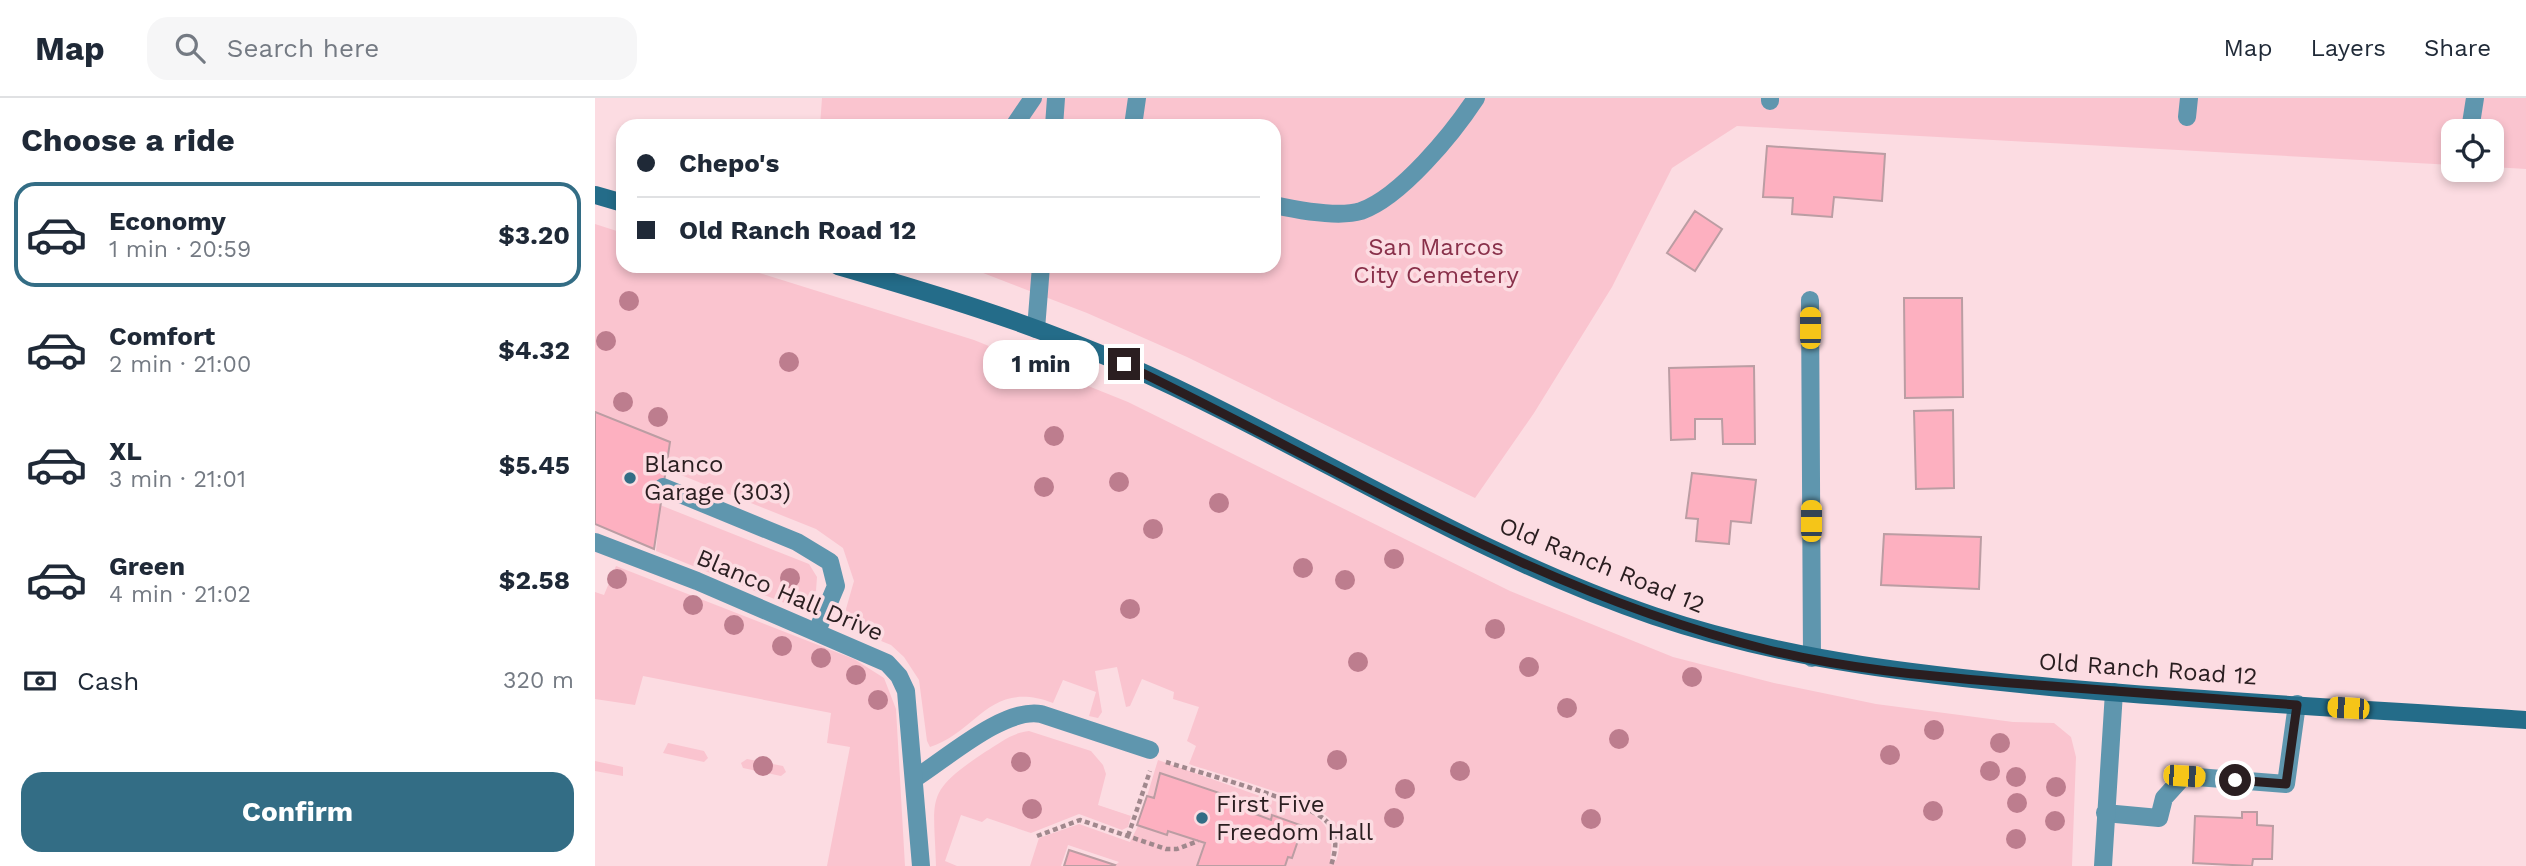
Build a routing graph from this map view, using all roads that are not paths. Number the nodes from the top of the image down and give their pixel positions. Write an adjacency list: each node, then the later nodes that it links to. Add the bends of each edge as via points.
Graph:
1 (1033, 98): 8 (street)
2 (1056, 98): 9 (street)
3 (1137, 98): 10 (street)
4 (1476, 98): 14 (street, via 1436,150 1385,199 1358,212)
5 (2189, 98): 7 (street)
6 (2475, 98): 11 (street)
7 (2187, 117)
8 (1019, 119)
9 (1054, 119)
10 (1134, 119)
11 (2472, 119)
12 (595, 195): 13 (main road)
13 (616, 201)
14 (1281, 206)
15 (877, 273): 18 (main road, Old Ranch Road 12)
16 (1040, 273): 18 (street)
17 (1810, 300): 22 (street)
18 (1036, 329): 22 (main road, Old Ranch Road 12, via 1137,370 1564,582 1711,635)
19 (663, 487): 21 (street, via 797,542 830,562 836,586)
20 (595, 542): 21 (street, Blanco Hall Drive)
21 (817, 631): 27 (street, Blanco Hall Drive, via 887,663 899,676 906,691)
22 (1812, 658): 23 (main road, Old Ranch Road 12, via 1934,677)
23 (2114, 692): 24 (main road, Old Ranch Road 12); 28 (street)
24 (2297, 705): 25 (main road, Old Ranch Road 12); 28 (street, via 2286,784 2184,776 2164,798 2159,818)
25 (2526, 720)
26 (1150, 750): 27 (street, via 1022,712)
27 (914, 779): 29 (street, Blanco Hall Drive)
28 (2105, 813): 30 (street)
29 (921, 866)
30 (2103, 866)

